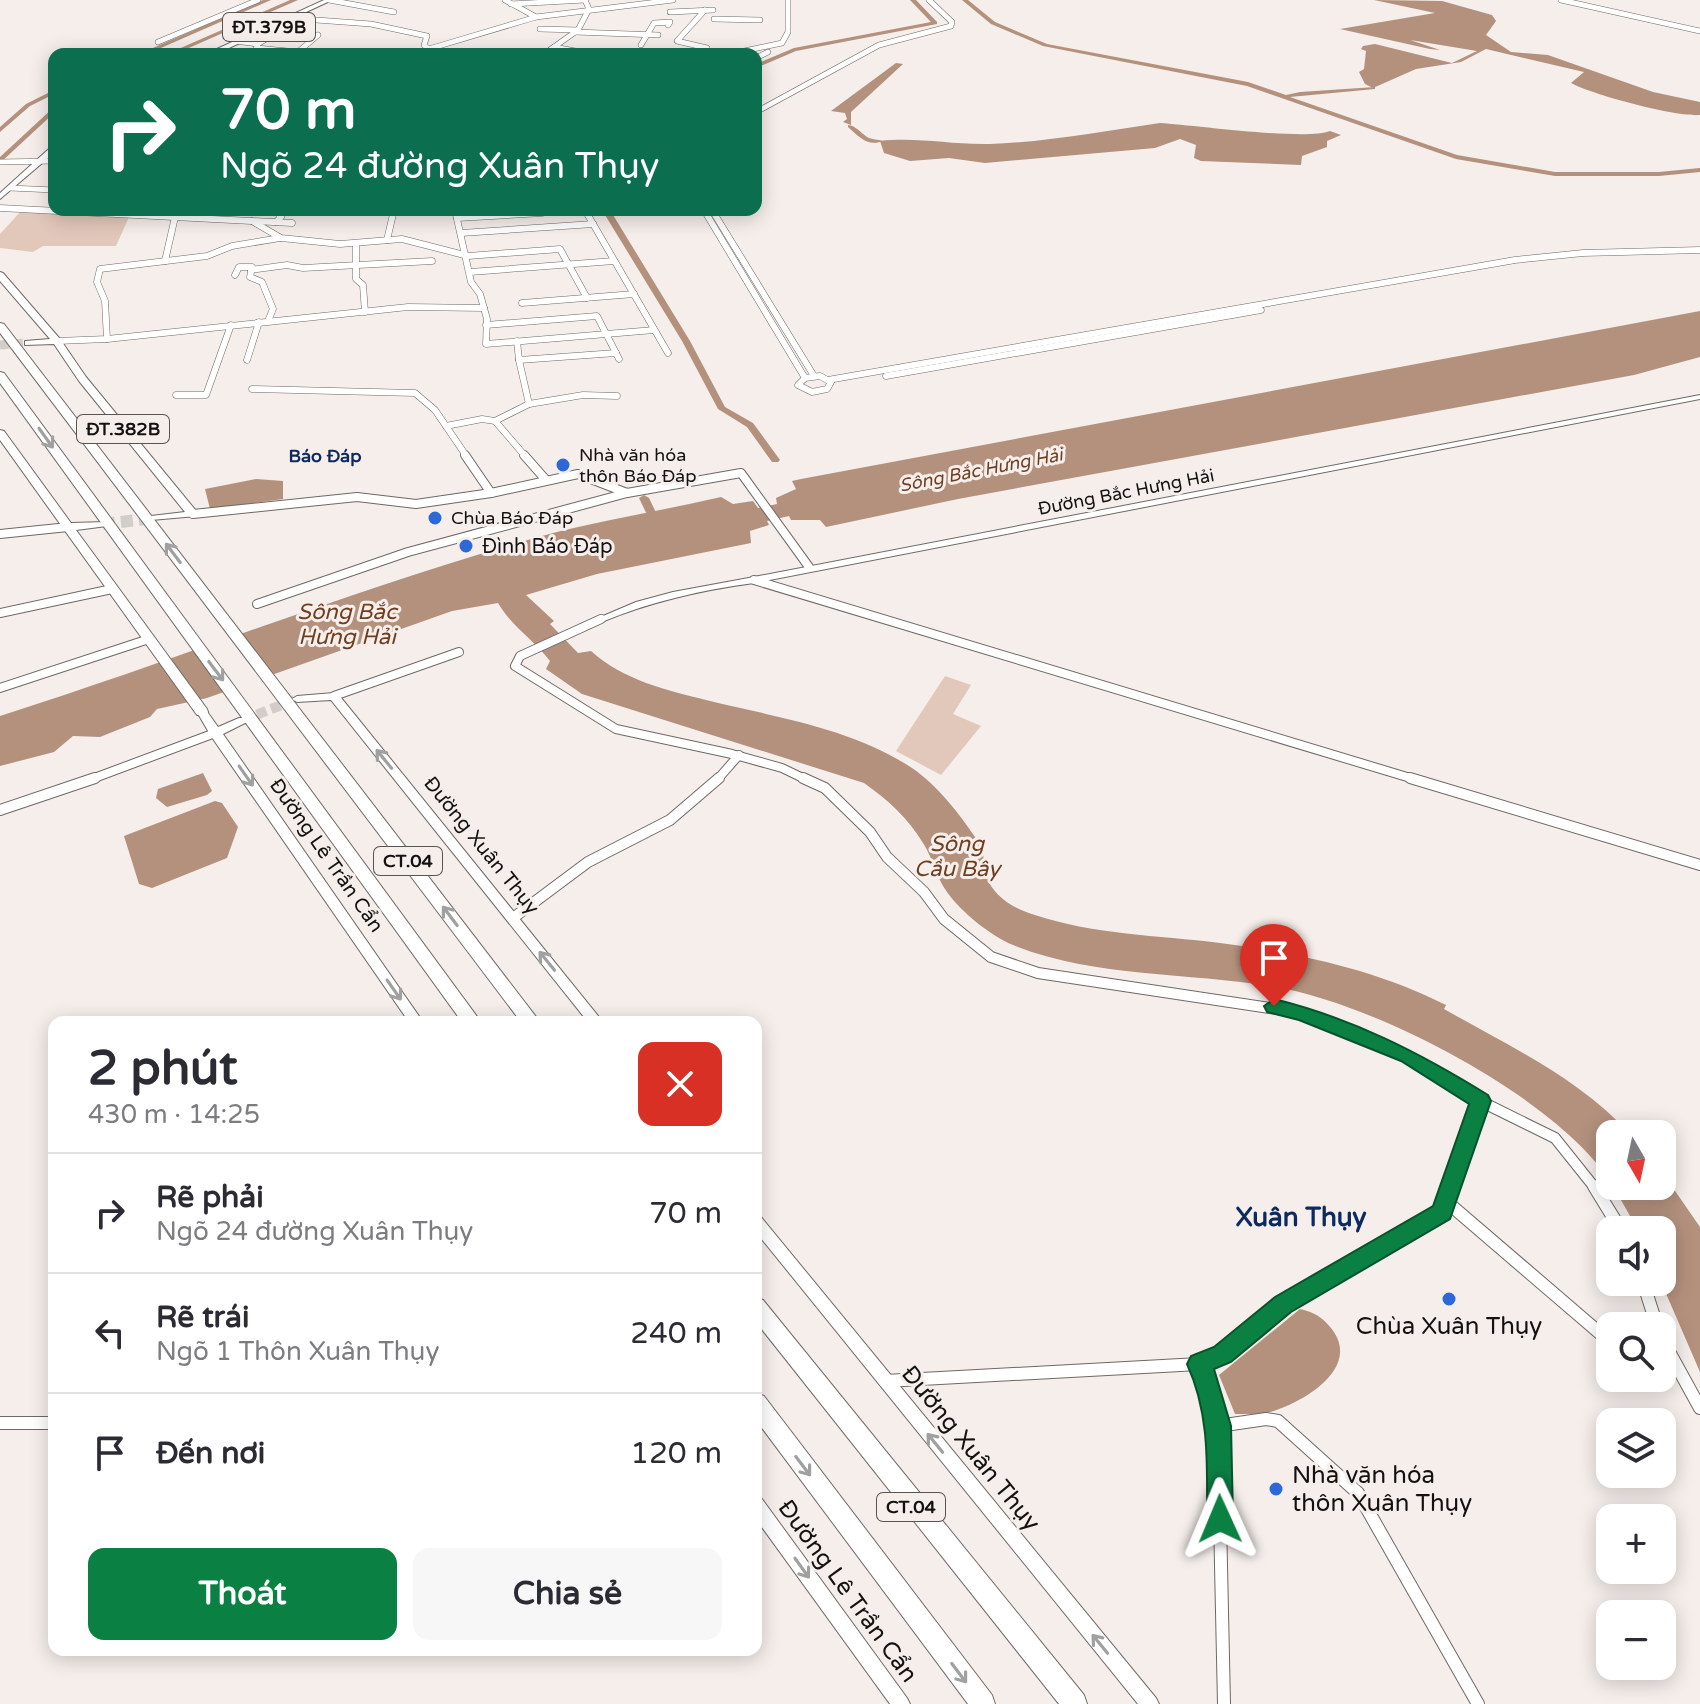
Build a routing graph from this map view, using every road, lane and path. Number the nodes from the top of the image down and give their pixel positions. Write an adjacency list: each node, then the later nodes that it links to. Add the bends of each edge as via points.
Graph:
1 (258, 0): 27 (street)
2 (329, 0): 15 (street); 17 (main road, ĐT.379B)
3 (505, 0): 11 (street)
4 (585, 0): 10 (street); 12 (street)
5 (673, 0): 12 (street)
6 (716, 0): 14 (street)
7 (788, 0): 37 (street, via 788,32 782,43)
8 (929, 0): 40 (street, via 951,26 879,45)
9 (1561, 0): 21 (street)
10 (528, 1): 11 (street)
11 (511, 4): 16 (street)
12 (589, 9): 16 (street); 20 (street)
13 (705, 10): 14 (street); 22 (street, via 673,11 669,24 654,23); 36 (street, via 677,41)
14 (713, 10): 18 (street, via 714,21)
15 (394, 12)
16 (536, 17): 34 (street)
17 (292, 19): 26 (main road, ĐT.379B); 28 (street); 33 (street, via 379,25 427,36)
18 (760, 20)
19 (540, 29): 20 (street)
20 (577, 31): 22 (street); 29 (street)
21 (1700, 31)
22 (649, 34): 24 (street); 25 (street, via 643,43)
23 (318, 35): 32 (street)
24 (658, 35)
25 (627, 39)
26 (235, 41): 28 (street); 30 (main road, ĐT.379B)
27 (158, 42)
28 (257, 46): 31 (street)
29 (554, 47): 35 (street)
30 (222, 48)
31 (271, 48)
32 (303, 48)
33 (427, 48)
34 (431, 48)
35 (559, 48)
36 (707, 48)
37 (758, 48)
38 (768, 52): 39 (street)
39 (762, 55)
40 (762, 106)
41 (48, 154): 44 (main road)
42 (48, 161): 44 (street)
43 (0, 162): 44 (street)
44 (39, 162): 45 (main road)
45 (10, 188): 46 (street); 47 (main road)
46 (48, 190)
47 (0, 197)
48 (0, 208): 49 (street)
49 (48, 210)
50 (158, 216): 59 (street)
51 (236, 216): 60 (street)
52 (280, 216): 62 (street)
53 (393, 216): 68 (street)
54 (457, 216): 66 (street)
55 (544, 216): 65 (street)
56 (588, 216): 64 (street)
57 (708, 216): 81 (street)
58 (715, 216): 81 (street)
59 (175, 217): 60 (street); 72 (street)
60 (235, 219): 61 (street)
61 (252, 221): 62 (street); 67 (street)
62 (276, 222): 63 (street)
63 (292, 223)
64 (593, 224): 65 (street); 74 (street)
65 (549, 227): 66 (street)
66 (461, 233): 71 (street)
67 (281, 238): 69 (street); 72 (street)
68 (387, 240): 69 (street); 71 (street)
69 (356, 244): 76 (street)
70 (1700, 252): 103 (street, via 1554,258)
71 (468, 256): 75 (street, via 560,249); 78 (street)
72 (165, 261): 93 (street, via 100,269 97,282 105,301)
73 (432, 261): 76 (street)
74 (614, 261): 75 (street); 82 (street)
75 (568, 264): 78 (street); 83 (street)
76 (356, 265): 77 (street); 86 (street)
77 (251, 270): 80 (street, via 239,267); 87 (street, via 250,277 262,282 273,309)
78 (470, 272): 85 (street)
79 (0, 275): 94 (main road, ĐT.382B)
80 (235, 275)
81 (748, 275): 101 (street); 102 (street)
82 (634, 294): 83 (street); 91 (street)
83 (587, 298): 84 (street)
84 (522, 303)
85 (484, 308): 86 (street); 89 (street)
86 (365, 312): 87 (street)
87 (264, 321): 88 (street); 98 (street)
88 (231, 325): 93 (street); 105 (street, via 206,395)
89 (486, 325): 92 (street, via 597,316); 95 (street, via 486,344)
90 (0, 326): 130 (highway, CT.04, one-way to 90)
91 (654, 330): 92 (street); 97 (street)
92 (606, 334): 95 (street); 99 (street, via 618,356)
93 (107, 339): 94 (street)
94 (57, 341): 96 (main road); 115 (main road, ĐT.382B)
95 (517, 341): 99 (street)
96 (28, 343)
97 (668, 353)
98 (247, 360)
99 (519, 360): 108 (street)
100 (0, 375): 132 (highway, CT.04, one-way to 132)
101 (814, 376): 102 (street); 103 (street)
102 (805, 378): 103 (street, via 798,385 807,391 823,391)
103 (830, 382)
104 (252, 389): 110 (street, via 411,392 428,402)
105 (176, 395)
106 (617, 396): 108 (street, via 583,395)
107 (1700, 397): 120 (street, Đường Bắc Hưng Hải)
108 (529, 404): 109 (street)
109 (495, 421): 110 (street); 112 (street)
110 (446, 426): 113 (street)
111 (0, 433): 118 (main road)
112 (546, 480): 113 (street); 114 (street, via 586,475)
113 (491, 493): 115 (street, via 410,504 349,497)
114 (627, 493): 120 (street, via 741,473); 123 (street, via 408,552)
115 (193, 514): 116 (main road)
116 (155, 518)
117 (103, 524): 118 (main road)
118 (68, 527): 119 (street); 122 (main road)
119 (0, 534)
120 (809, 567): 121 (street, Đường Bắc Hưng Hải)
121 (754, 580): 125 (street, Đường Bắc Hưng Hải, via 660,595); 136 (street)
122 (112, 589): 124 (street); 126 (main road)
123 (257, 604)
124 (0, 613)
125 (601, 619): 134 (street, Đường Bắc Hưng Hải, via 515,660 520,672 604,723 633,734)
126 (152, 643): 128 (street); 131 (main road)
127 (459, 652): 129 (street)
128 (0, 688)
129 (334, 696): 130 (main road); 137 (main road, Đường Xuân Thụy, one-way to 129)
130 (291, 700): 140 (highway, CT.04, one-way to 130)
131 (202, 712): 133 (main road, Đường Lê Trần Cẩn)
132 (246, 717): 133 (main road); 139 (highway, CT.04)
133 (215, 733): 135 (street); 138 (main road, Đường Lê Trần Cẩn, one-way to 138)
134 (739, 755): 137 (street, via 709,789 670,820 553,885); 142 (street, via 825,788 952,926 991,957 1038,973 1303,1013 1408,1056)
135 (0, 810)
136 (1700, 865)
137 (513, 918): 141 (main road, Đường Xuân Thụy, one-way to 137)
138 (412, 1016)
139 (468, 1016)
140 (527, 1016)
141 (591, 1016)
142 (1480, 1101): 143 (street); 144 (street, via 1555,1138 1586,1173)
143 (1447, 1202): 148 (street); 149 (street, via 1437,1217 1283,1304 1222,1355)
144 (1612, 1216)
145 (762, 1228): 151 (main road, Đường Xuân Thụy)
146 (762, 1315): 161 (highway)
147 (762, 1316): 160 (highway, CT.04)
148 (1596, 1330)
149 (1199, 1364): 151 (street); 156 (street)
150 (1676, 1364): 152 (street)
151 (885, 1381): 162 (main road, Đường Xuân Thụy, one-way to 151)
152 (1700, 1408)
153 (762, 1411): 159 (highway, CT.04, one-way to 159)
154 (0, 1423): 155 (street)
155 (48, 1423)
156 (1218, 1426): 163 (street); 164 (street, via 1278,1421 1358,1493)
157 (762, 1513): 158 (main road, Đường Lê Trần Cẩn, one-way to 158)
158 (901, 1704)
159 (983, 1704)
160 (1066, 1704)
161 (1075, 1704)
162 (1150, 1704)
163 (1224, 1704)
164 (1478, 1704)

